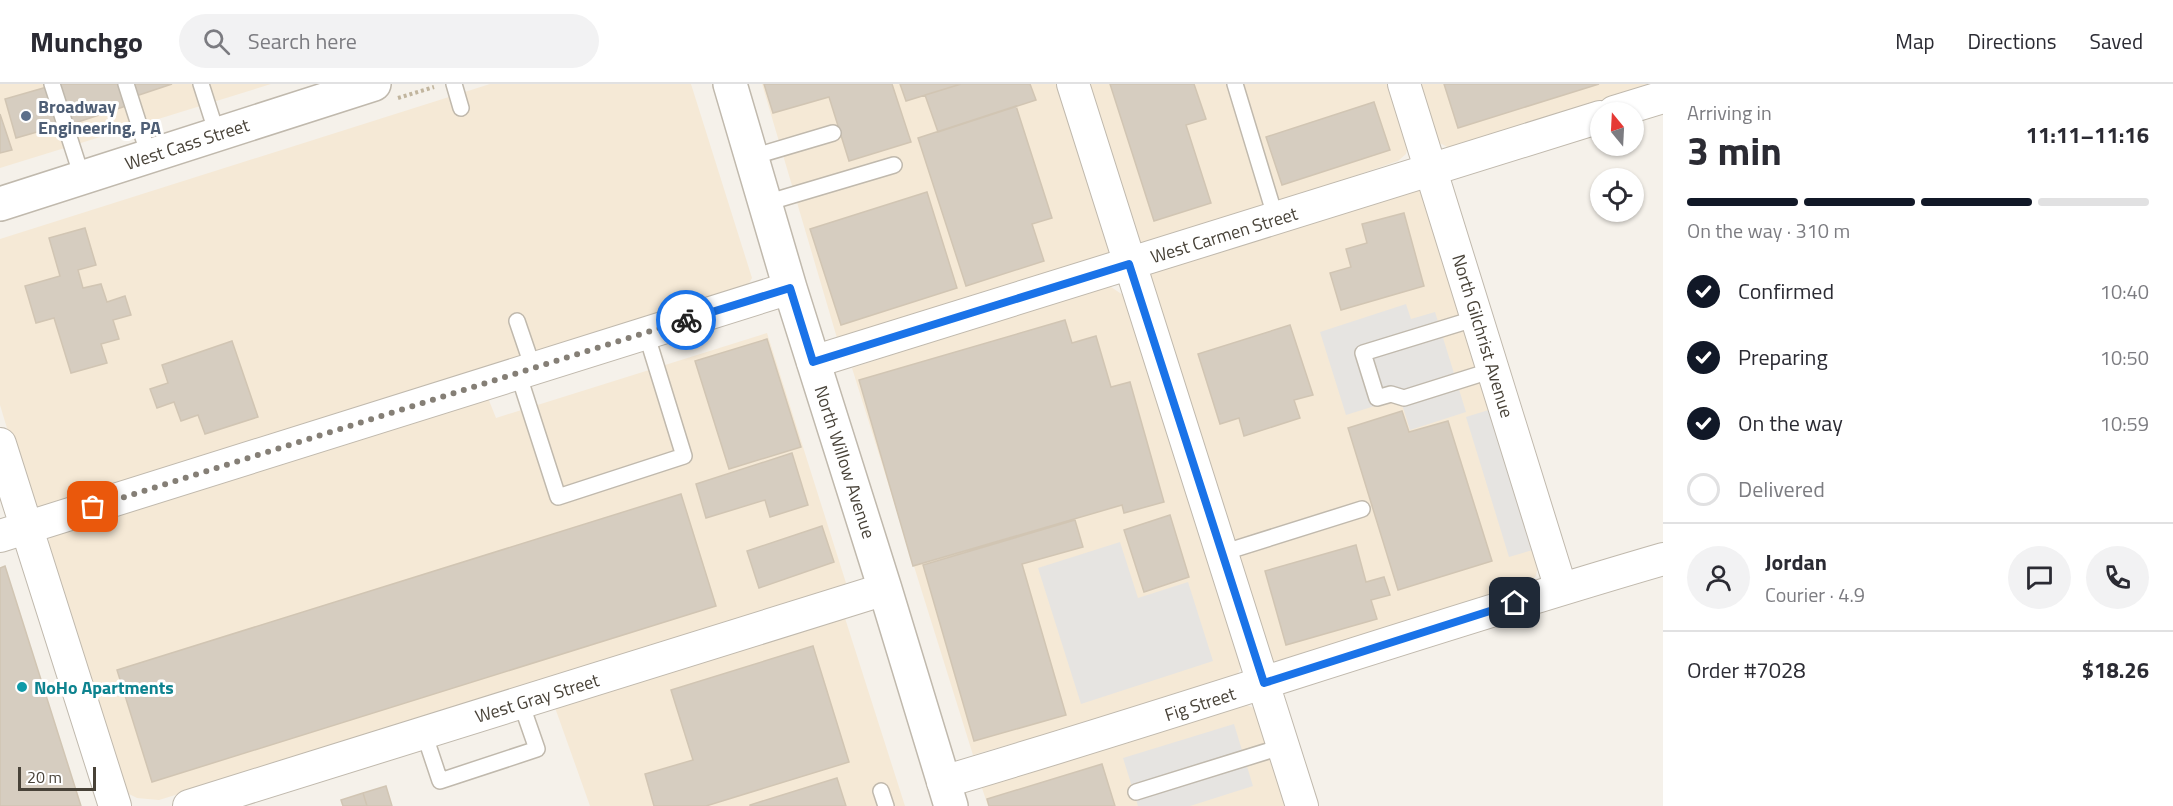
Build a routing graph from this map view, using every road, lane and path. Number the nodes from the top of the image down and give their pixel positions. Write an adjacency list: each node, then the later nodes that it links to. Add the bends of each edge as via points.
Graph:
1 (52, 84): 21 (lane)
2 (126, 84): 17 (lane)
3 (201, 84): 16 (lane)
4 (374, 84): 10 (street, West Cass Street)
5 (454, 84): 13 (lane)
6 (730, 84): 18 (street, North Willow Avenue)
7 (1073, 84): 25 (street)
8 (1235, 84): 24 (lane)
9 (1404, 84): 20 (street, North Gilchrist Avenue)
10 (326, 91): 16 (street, West Cass Street)
11 (1663, 97): 12 (street)
12 (1644, 103)
13 (461, 108)
14 (1590, 120): 20 (street, West Carmen Street)
15 (833, 133): 18 (lane)
16 (217, 134): 17 (street, West Cass Street)
17 (149, 156): 21 (street, West Cass Street)
18 (752, 157): 22 (street, North Willow Avenue)
19 (894, 165): 22 (lane)
20 (1431, 171): 24 (street, West Carmen Street); 27 (street, North Gilchrist Avenue)
21 (82, 177): 23 (street, West Cass Street)
22 (766, 203): 26 (street, North Willow Avenue)
23 (0, 204)
24 (1276, 219): 25 (street, West Carmen Street)
25 (1129, 264): 30 (street, West Carmen Street); 36 (street)
26 (790, 288): 29 (street); 30 (street, North Willow Avenue)
27 (1477, 318): 31 (street, North Gilchrist Avenue); 31 (lane, via 1363,353 1377,398 1391,394 1404,398)
28 (517, 321): 32 (lane)
29 (646, 333): 32 (street); 32 (lane, via 684,456 558,497)
30 (813, 362): 38 (street, North Willow Avenue)
31 (1493, 370): 39 (street, North Gilchrist Avenue)
32 (525, 371): 35 (street)
33 (0, 444): 35 (street)
34 (1362, 509): 36 (lane)
35 (13, 532): 47 (street)
36 (1222, 553): 40 (street)
37 (1663, 559): 39 (street, Fig Street)
38 (885, 589): 41 (street, West Gray Street); 46 (street, North Willow Avenue)
39 (1561, 589): 40 (street, Fig Street)
40 (1264, 683): 43 (street); 46 (street, Fig Street, via 1139,724)
41 (521, 703): 42 (street, West Gray Street); 42 (lane, via 537,748 440,781)
42 (424, 733): 45 (street, West Gray Street)
43 (1284, 746): 44 (lane); 49 (street)
44 (1136, 792)
45 (242, 798): 48 (street, West Gray Street)
46 (945, 799)
47 (114, 806)
48 (189, 806)
49 (1302, 806)

